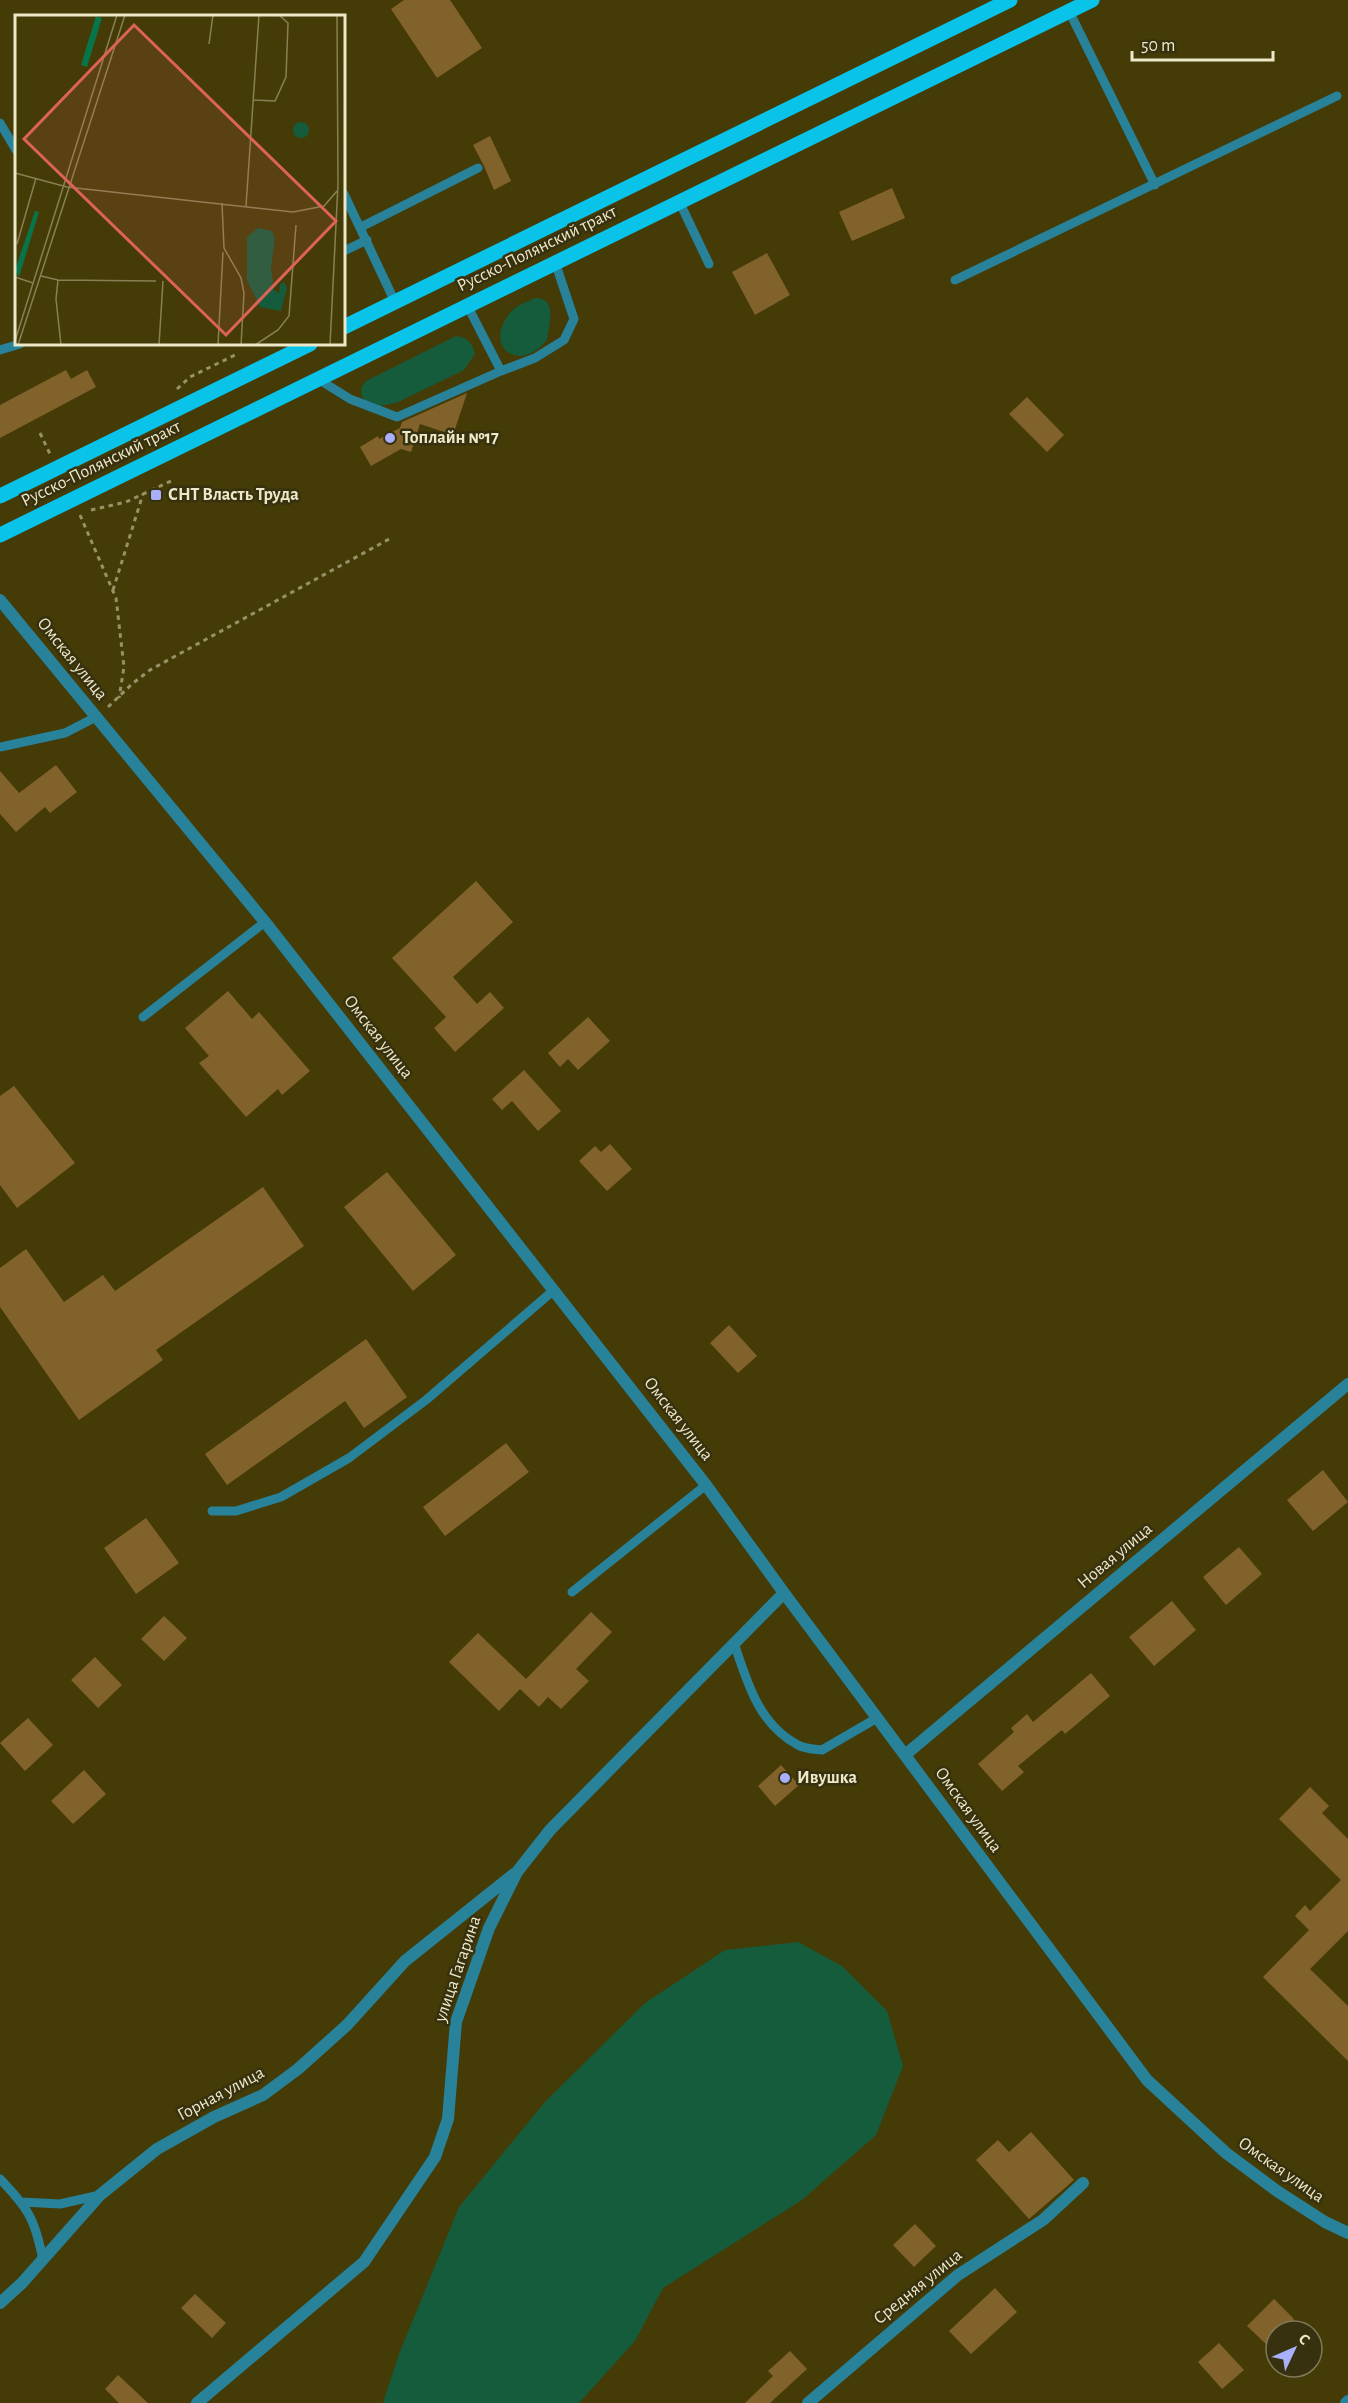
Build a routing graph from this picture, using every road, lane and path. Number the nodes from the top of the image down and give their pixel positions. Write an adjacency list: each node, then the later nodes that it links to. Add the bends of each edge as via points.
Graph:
1 (1010, 0): 17 (main road, Русско-Полянский тракт)
2 (1092, 0): 3 (main road, Русско-Полянский тракт)
3 (1069, 11): 8 (lane); 10 (main road, Русско-Полянский тракт)
4 (1337, 96): 8 (lane)
5 (0, 123): 6 (lane)
6 (15, 148)
7 (478, 168): 11 (lane)
8 (1155, 185): 16 (lane)
9 (345, 196): 11 (lane)
10 (679, 201): 14 (main road, Русско-Полянский тракт); 15 (lane)
11 (361, 227): 12 (lane)
12 (367, 240): 13 (lane); 17 (lane)
13 (345, 251)
14 (555, 262): 18 (main road, Русско-Полянский тракт); 24 (lane, via 574,319 564,340 535,358)
15 (709, 264)
16 (955, 280)
17 (395, 302): 19 (main road, Русско-Полянский тракт)
18 (466, 305): 24 (lane); 26 (main road, Русско-Полянский тракт)
19 (345, 327)
20 (17, 345): 22 (lane)
21 (308, 345): 31 (main road, Русско-Полянский тракт)
22 (0, 350)
23 (237, 354): 25 (path)
24 (501, 371): 26 (lane, via 397,417 350,399)
25 (190, 377)
26 (318, 379): 34 (main road, Русско-Полянский тракт)
27 (40, 433): 28 (path)
28 (52, 458)
29 (171, 481): 30 (path)
30 (143, 494): 32 (path); 36 (path)
31 (0, 496)
32 (87, 511)
33 (80, 514): 36 (path)
34 (0, 535)
35 (391, 538): 38 (path, via 150,670)
36 (113, 591): 38 (path, via 124,667)
37 (0, 600): 39 (street, Омская улица)
38 (119, 698): 39 (path)
39 (96, 717): 40 (lane, via 65,733); 41 (street, Омская улица)
40 (0, 747)
41 (265, 922): 42 (lane); 43 (street, Омская улица)
42 (143, 1017)
43 (554, 1290): 45 (street, Омская улица); 46 (lane, via 426,1400 349,1458 281,1497 236,1511)
44 (1348, 1384): 51 (street, Новая улица)
45 (706, 1485): 47 (lane); 48 (street, Омская улица)
46 (212, 1511)
47 (572, 1592)
48 (784, 1593): 49 (street, улица Гагарина); 50 (street, Омская улица)
49 (734, 1643): 50 (lane, via 752,1696 771,1724 799,1746 822,1750); 52 (street, улица Гагарина, via 550,1830)
50 (877, 1718): 51 (street, Омская улица)
51 (904, 1755): 57 (street, Омская улица, via 1147,2080 1226,2153 1315,2216)
52 (517, 1872): 55 (street, Горная улица, via 405,1961 347,2025 298,2069 262,2095 157,2149); 60 (street, улица Гагарина, via 489,1928 456,2022 448,2119 435,2157 364,2262)
53 (0, 2179): 56 (lane)
54 (1083, 2183): 61 (street, Средняя улица, via 1043,2220 958,2275)
55 (100, 2194): 56 (lane, via 60,2204); 58 (street, Горная улица)
56 (22, 2202): 58 (lane, via 37,2229)
57 (1348, 2233)
58 (43, 2260): 59 (street, Горная улица)
59 (0, 2303)
60 (197, 2403)
61 (808, 2403)

